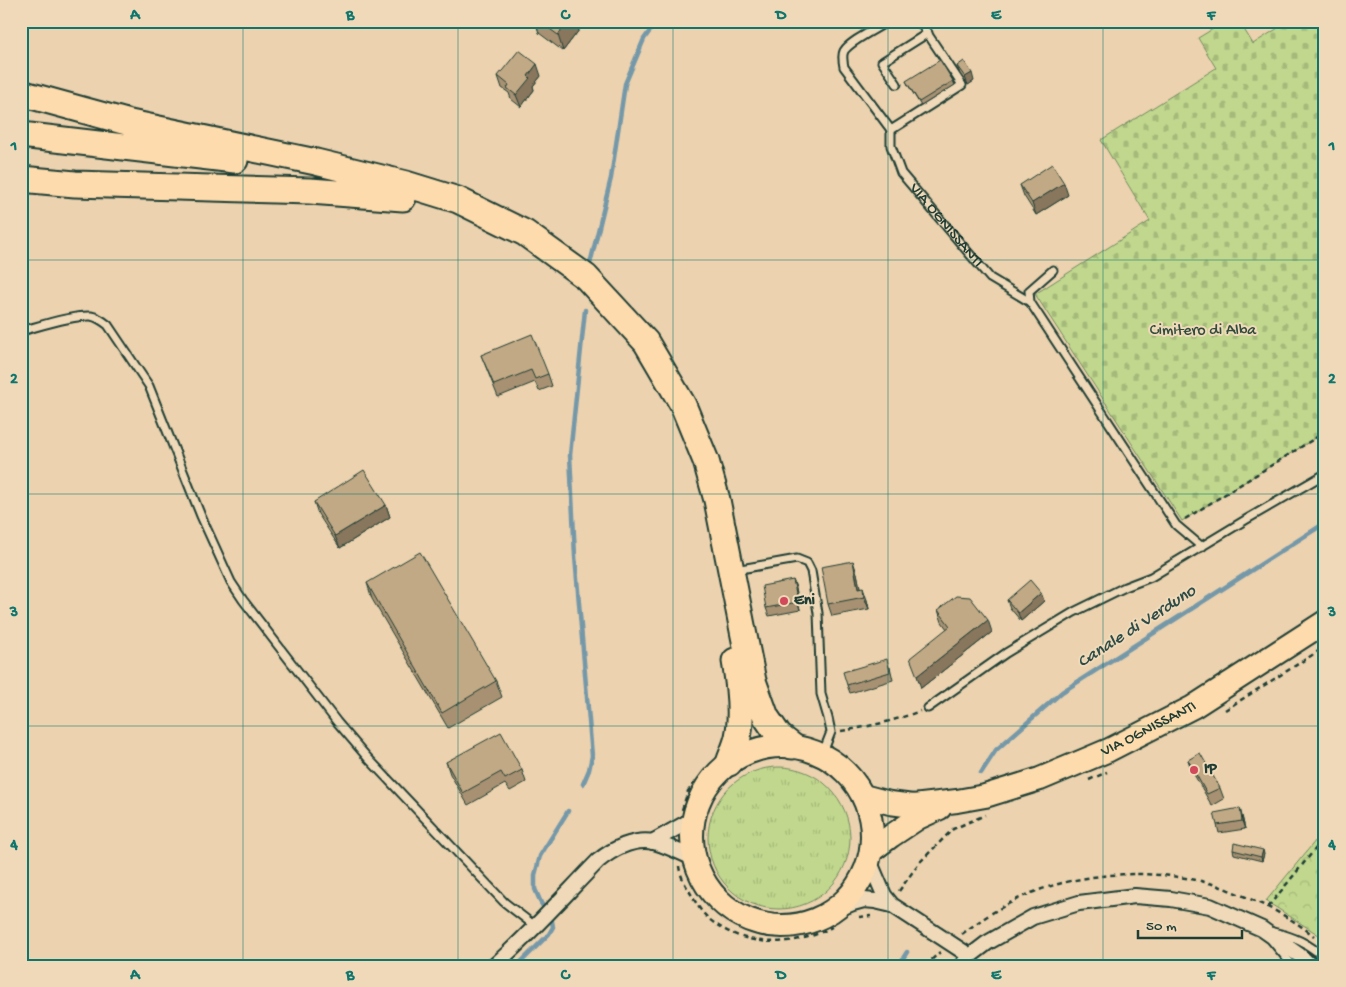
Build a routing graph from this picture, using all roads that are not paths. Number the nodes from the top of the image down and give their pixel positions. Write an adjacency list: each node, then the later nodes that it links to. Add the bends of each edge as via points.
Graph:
1 (888, 21): 8 (lane, via 853,42 844,51 843,59 844,67)
2 (919, 21): 3 (lane)
3 (928, 33): 4 (lane, via 882,62); 8 (lane, via 962,85)
4 (897, 84)
5 (21, 92): 7 (highway)
6 (21, 110): 7 (highway)
7 (130, 123): 17 (highway, via 316,162 458,200 525,234 586,277 646,342 683,405 706,461)
8 (892, 130): 13 (lane, VIA OGNISSANTI, via 891,146 902,173 990,278)
9 (21, 135): 11 (highway, via 228,159 311,174)
10 (21, 179): 11 (highway)
11 (403, 198): 22 (highway, via 454,213 519,244 578,287 634,350 671,410 703,504 739,684 737,742)
12 (1053, 270): 13 (lane, via 1029,291)
13 (1030, 302): 16 (lane, VIA OGNISSANTI, via 1176,525)
14 (21, 331): 31 (lane, via 92,316 108,325 148,386 220,560 243,600 367,757 504,902)
15 (1325, 474): 16 (lane)
16 (1202, 547): 19 (lane, via 1151,577 1074,612 1006,653)
17 (732, 570): 20 (highway, via 754,682 766,718 779,736); 21 (lane, via 797,559 807,563 812,571 818,613 821,694 831,732)
18 (1325, 622): 24 (main road, VIA OGNISSANTI, via 1192,706 1110,750 1040,779)
19 (928, 708)
20 (792, 746): 21 (main road); 22 (main road, via 752,750)
21 (824, 751): 23 (main road, via 856,784)
22 (721, 762): 25 (main road)
23 (865, 787): 24 (main road, VIA OGNISSANTI, via 890,803 913,806); 28 (main road, via 872,832)
24 (957, 801): 28 (main road, VIA OGNISSANTI, via 918,818)
25 (684, 824): 26 (street); 27 (main road, via 692,839)
26 (652, 842): 27 (street); 31 (street, via 637,842 608,853)
27 (686, 855): 30 (main road, via 714,896 748,920 790,926)
28 (870, 855): 29 (street, via 884,895); 30 (main road, via 857,886)
29 (892, 905): 30 (street, via 864,900 848,905); 34 (street)
30 (831, 919)
31 (537, 924): 35 (street)
32 (1262, 929): 33 (lane, via 1291,936); 34 (street, via 1210,906 1144,896 1118,897 1079,903 1033,918 987,943); 36 (lane); 37 (street)
33 (1324, 957)
34 (966, 961)
35 (494, 966)
36 (1293, 966)
37 (1311, 966)

